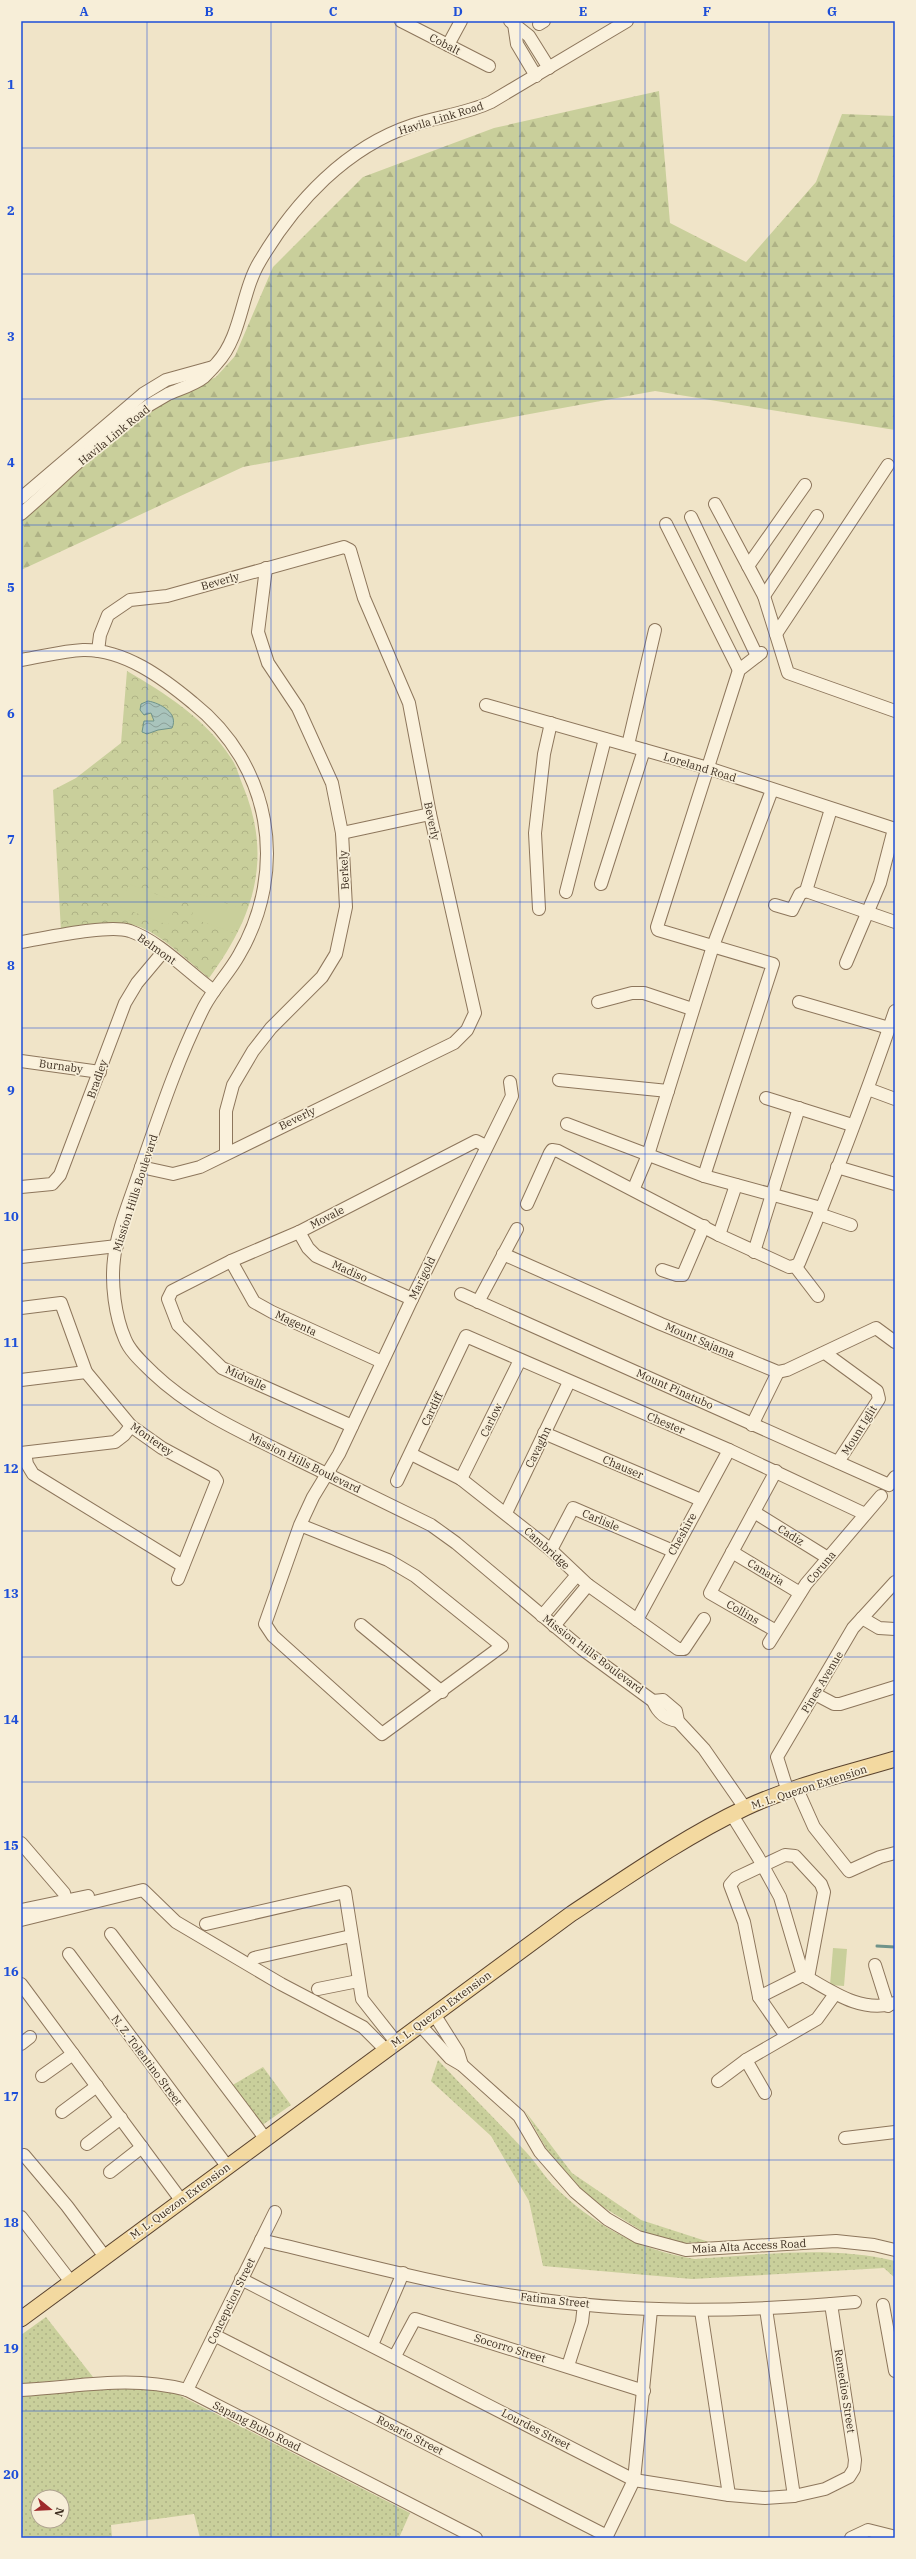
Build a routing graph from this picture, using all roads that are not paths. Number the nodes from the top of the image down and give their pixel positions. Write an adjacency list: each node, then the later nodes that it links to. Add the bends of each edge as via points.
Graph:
1 (401, 21): 5 (street, Cobalt)
2 (461, 21): 5 (street)
3 (627, 21): 7 (street, Havila Link Road)
4 (512, 22): 7 (street, via 529,36); 8 (street, via 516,44)
5 (448, 45): 6 (street, Cobalt)
6 (490, 66)
7 (549, 68): 8 (street, Havila Link Road)
8 (536, 76): 9 (street, Havila Link Road, via 476,109 430,120 377,140 337,166 280,231 259,262 228,346)
9 (213, 367): 12 (street, Havila Link Road, via 171,378 143,394); 14 (street, Havila Link Road, via 203,378 168,394 130,418)
10 (888, 466): 22 (street)
11 (805, 485): 18 (street)
12 (21, 498)
13 (715, 504): 18 (street)
14 (21, 514)
15 (817, 516): 20 (street)
16 (691, 517): 25 (street, via 759,654)
17 (666, 524): 25 (street)
18 (748, 566): 20 (street)
19 (266, 568): 23 (street, Beverly, via 167,596 130,600 108,615 100,635); 35 (street, Beverly, via 344,547 350,550 364,598 405,689); 37 (street, Berkely, via 258,632 268,663 298,708 316,743 332,783)
20 (764, 596): 22 (street)
21 (655, 630): 30 (street)
22 (776, 634): 27 (street, via 788,673)
23 (98, 651): 24 (street, via 65,652); 49 (street, Mission Hills Boulevard, via 110,653 141,667 203,710 239,751 258,797 269,844 260,901 240,955)
24 (21, 660)
25 (739, 670): 32 (street)
26 (486, 705): 28 (street, Loreland Road)
27 (895, 711)
28 (551, 723): 29 (street, Loreland Road); 42 (street, via 544,754 535,833)
29 (605, 739): 30 (street, Loreland Road); 40 (street)
30 (628, 745): 31 (street, Loreland Road)
31 (644, 750): 32 (street, Loreland Road); 38 (street)
32 (708, 768): 33 (street, Loreland Road); 46 (street, via 657,928)
33 (772, 790): 34 (street, Loreland Road); 46 (street)
34 (831, 809): 36 (street, Loreland Road); 39 (street)
35 (430, 814): 37 (street); 67 (street, Beverly, via 475,1013 467,1030 454,1043)
36 (895, 829): 43 (street, via 880,883)
37 (342, 833): 67 (street, Berkely, via 346,907 336,954 322,977 257,1045 233,1085 226,1110)
38 (601, 884)
39 (806, 891): 41 (street, via 800,894 792,910); 43 (street)
40 (566, 892)
41 (775, 905)
42 (539, 909)
43 (868, 914): 44 (street); 48 (street)
44 (895, 922)
45 (21, 942): 47 (street, Belmont, via 102,930 128,931 144,938)
46 (713, 946): 52 (street); 71 (street, via 773,964)
47 (163, 952): 49 (street, Belmont); 56 (street, Bradley, via 125,1003)
48 (846, 963)
49 (214, 991): 69 (street, Mission Hills Boulevard, via 190,1038)
50 (598, 1002): 52 (street, via 632,993 644,993)
51 (799, 1002): 54 (street)
52 (692, 1010): 60 (street)
53 (895, 1011): 54 (street)
54 (889, 1028): 59 (street)
55 (21, 1061): 56 (street, Burnaby)
56 (100, 1072): 74 (street, Bradley, via 60,1175 52,1184)
57 (559, 1080): 60 (street)
58 (510, 1082): 66 (street, Marigold, via 512,1096)
59 (868, 1089): 62 (street); 65 (street)
60 (668, 1091): 68 (street)
61 (766, 1098): 63 (street)
62 (895, 1099)
63 (799, 1108): 65 (street); 76 (street)
64 (567, 1124): 68 (street)
65 (852, 1125): 70 (street)
66 (486, 1146): 82 (street, Movale, via 476,1141); 94 (street, Marigold)
67 (226, 1152): 69 (street, Beverly, via 200,1167 173,1174)
68 (648, 1155): 71 (street); 75 (street)
69 (141, 1167): 84 (street, Mission Hills Boulevard)
70 (837, 1167): 72 (street); 78 (street)
71 (704, 1176): 73 (street)
72 (895, 1184)
73 (736, 1185): 76 (street); 83 (street)
74 (21, 1187)
75 (634, 1188): 77 (street, via 552,1150); 80 (street)
76 (772, 1195): 78 (street); 85 (street)
77 (527, 1204)
78 (820, 1211): 79 (street); 89 (street, via 799,1263)
79 (851, 1225)
80 (704, 1226): 83 (street); 90 (street, via 683,1274 677,1275)
81 (517, 1230): 86 (street)
82 (299, 1232): 88 (street, Movale); 94 (street, Madiso, via 316,1256)
83 (719, 1235): 85 (street)
84 (117, 1246): 87 (street); 115 (street, Mission Hills Boulevard, via 113,1278 116,1308 125,1341 143,1363 188,1403)
85 (754, 1252): 89 (street, via 789,1267)
86 (503, 1254): 95 (street); 103 (street, Mount Sajama, via 676,1331)
87 (21, 1258)
88 (231, 1261): 93 (street, Movale, via 172,1291); 101 (street, Magenta, via 254,1302)
89 (795, 1266): 92 (street)
90 (662, 1270)
91 (461, 1294): 95 (street, Mount Pinatubo)
92 (818, 1296)
93 (168, 1299): 108 (street, Midvalle, via 178,1325 222,1368)
94 (412, 1299): 101 (street, Marigold)
95 (478, 1302): 106 (street, Mount Pinatubo)
96 (21, 1308): 102 (street, Monterey, via 61,1303)
97 (466, 1336): 100 (street, Chester); 112 (street, Cardiff)
98 (895, 1342): 99 (street, via 876,1328)
99 (825, 1353): 103 (street); 113 (street, Mount Iglit, via 877,1390 879,1395)
100 (520, 1360): 105 (street, Chester); 116 (street, Carlow)
101 (382, 1362): 108 (street, Marigold)
102 (86, 1372): 104 (street); 107 (street, Monterey)
103 (778, 1372): 106 (street)
104 (21, 1380)
105 (569, 1382): 109 (street, Cavaghn); 110 (street, Chester)
106 (752, 1425): 113 (street, Mount Pinatubo)
107 (131, 1426): 111 (street, via 115,1442); 129 (street, Monterey, via 162,1448 214,1476 217,1481)
108 (352, 1426): 115 (street, Marigold)
109 (544, 1434): 120 (street, Chauser); 122 (street, Cavaghn)
110 (729, 1450): 114 (street, Chester); 120 (street, Cheshire)
111 (23, 1453): 129 (street, via 33,1474)
112 (411, 1454): 116 (street, Cambridge); 117 (street, Cardiff)
113 (838, 1462): 118 (street, Mount Pinatubo)
114 (776, 1471): 121 (street); 123 (street, Chester)
115 (327, 1474): 124 (street, Marigold); 135 (street, Mission Hills Boulevard, via 431,1525)
116 (461, 1480): 122 (street, Cambridge)
117 (397, 1481)
118 (892, 1481)
119 (880, 1496): 123 (street, Coruna)
120 (701, 1500): 126 (street, Cheshire)
121 (754, 1512): 127 (street); 128 (street, Cadiz)
122 (506, 1513): 125 (street, Cambridge)
123 (865, 1514): 128 (street, Coruna)
124 (300, 1525): 145 (street, via 388,1560 409,1572 502,1646); 145 (street, Marigold, via 265,1624 272,1636 382,1734)
125 (551, 1550): 126 (street, Carlisle, via 573,1508); 130 (street, Cambridge)
126 (673, 1551): 138 (street, Cheshire)
127 (732, 1552): 134 (street, Canaria); 142 (street, Collins, via 710,1593)
128 (828, 1558): 134 (street, Coruna)
129 (183, 1566): 131 (street, Monterey)
130 (577, 1575): 133 (street, Cambridge); 135 (street)
131 (178, 1579)
132 (895, 1582): 136 (street, Pines Avenue)
133 (588, 1585): 138 (street, Cambridge); 140 (street)
134 (800, 1592): 142 (street, Coruna)
135 (542, 1616): 140 (street, Mission Hills Boulevard)
136 (862, 1618): 141 (street, via 879,1628); 146 (street, Pines Avenue, via 853,1628)
137 (704, 1619): 138 (street, Cambridge, via 684,1649 678,1649)
138 (637, 1620)
139 (361, 1625): 145 (street)
140 (554, 1626): 149 (street, Mission Hills Boulevard, via 653,1701 668,1719 678,1721 704,1749)
141 (895, 1629)
142 (776, 1631): 143 (street, Coruna)
143 (769, 1643)
144 (895, 1687): 146 (street, via 840,1704 834,1704)
145 (442, 1692)
146 (815, 1694): 148 (street, Pines Avenue, via 777,1757)
147 (895, 1759): 148 (main road, M. L. Quezon Extension)
148 (792, 1790): 149 (main road, M. L. Quezon Extension); 152 (street, Pines Avenue, via 814,1827 849,1871)
149 (745, 1808): 150 (main road, M. L. Quezon Extension)
150 (732, 1815): 153 (street); 171 (main road, M. L. Quezon Extension, via 663,1854 571,1914)
151 (21, 1843): 155 (street, via 64,1893)
152 (895, 1852)
153 (762, 1865): 164 (street, via 780,1897); 164 (street, via 785,1855 795,1856 823,1888 823,1900); 169 (street, via 736,1878 730,1885 744,1922)
154 (112, 1897): 155 (street, via 101,1894); 157 (street); 174 (street, via 143,1890 176,1922 274,1981 362,2027)
155 (66, 1900): 156 (street)
156 (21, 1910)
157 (21, 1920)
158 (206, 1924): 160 (street, via 345,1892)
159 (111, 1934): 185 (street)
160 (351, 1936): 162 (street); 165 (street)
161 (69, 1954): 190 (street, N. Z. Tolentino Street)
162 (254, 1958)
163 (875, 1965): 170 (street)
164 (806, 1976): 168 (street); 169 (street)
165 (358, 1981): 167 (street); 174 (street, via 362,1999)
166 (21, 1984): 175 (street)
167 (318, 1989)
168 (835, 1994): 170 (street, via 874,2007); 173 (street, via 817,2019)
169 (759, 1998): 173 (street)
170 (891, 2004)
171 (434, 2014): 172 (main road, M. L. Quezon Extension); 177 (street, Maia Alta Access Road, via 458,2052)
172 (420, 2025): 174 (main road, M. L. Quezon Extension); 177 (street, Maia Alta Access Road, via 450,2058)
173 (786, 2036): 176 (street)
174 (391, 2046): 185 (main road, M. L. Quezon Extension)
175 (73, 2054): 178 (street); 180 (street)
176 (746, 2060): 179 (street); 181 (street)
177 (462, 2065): 196 (street, Maia Alta Access Road, via 518,2116 540,2152 575,2192 606,2219 638,2237 686,2250 836,2242 874,2245)
178 (42, 2076)
179 (718, 2081)
180 (97, 2086): 182 (street); 183 (street)
181 (765, 2093)
182 (62, 2112)
183 (121, 2118): 187 (street); 188 (street)
184 (895, 2132): 186 (street)
185 (265, 2138): 190 (main road, M. L. Quezon Extension)
186 (845, 2138)
187 (88, 2144)
188 (142, 2147): 191 (street); 192 (street)
189 (24, 2155): 197 (street)
190 (227, 2166): 192 (main road, M. L. Quezon Extension)
191 (110, 2172)
192 (181, 2200): 197 (main road, M. L. Quezon Extension)
193 (275, 2212): 195 (street, Concepcion Street)
194 (21, 2217): 200 (street)
195 (261, 2240): 198 (street, Fatima Street); 199 (street, Concepcion Street)
196 (895, 2250)
197 (105, 2257): 200 (main road, M. L. Quezon Extension)
198 (403, 2273): 202 (street, Fatima Street, via 520,2297); 210 (street)
199 (241, 2279): 209 (street, Concepcion Street); 210 (street, Lourdes Street)
200 (71, 2282): 208 (main road, M. L. Quezon Extension)
201 (855, 2302): 203 (street, Fatima Street)
202 (584, 2304): 206 (street, Fatima Street); 212 (street, via 582,2322)
203 (831, 2304): 205 (street, Fatima Street); 217 (street, Remedios Street, via 855,2460 854,2469)
204 (883, 2304): 213 (street)
205 (766, 2309): 207 (street, Fatima Street); 220 (street)
206 (651, 2310): 207 (street, Fatima Street); 216 (street)
207 (701, 2311): 219 (street)
208 (21, 2319)
209 (214, 2335): 215 (street, Concepcion Street); 222 (street, Rosario Street)
210 (372, 2344): 211 (street, Lourdes Street)
211 (395, 2356): 212 (street, Socorro Street, via 416,2319); 218 (street, Lourdes Street)
212 (568, 2366): 216 (street, Socorro Street)
213 (895, 2371)
214 (21, 2390): 215 (street, Sapang Buho Road, via 114,2381 158,2383)
215 (187, 2390): 223 (street, Sapang Buho Road)
216 (644, 2391): 218 (street)
217 (849, 2477): 220 (street, Lourdes Street, via 825,2489)
218 (634, 2480): 219 (street, Lourdes Street); 222 (street)
219 (729, 2495): 220 (street, Lourdes Street, via 765,2498)
220 (794, 2496)
221 (893, 2534): 224 (street, via 868,2530)
222 (606, 2537)
223 (476, 2538)
224 (850, 2538)

